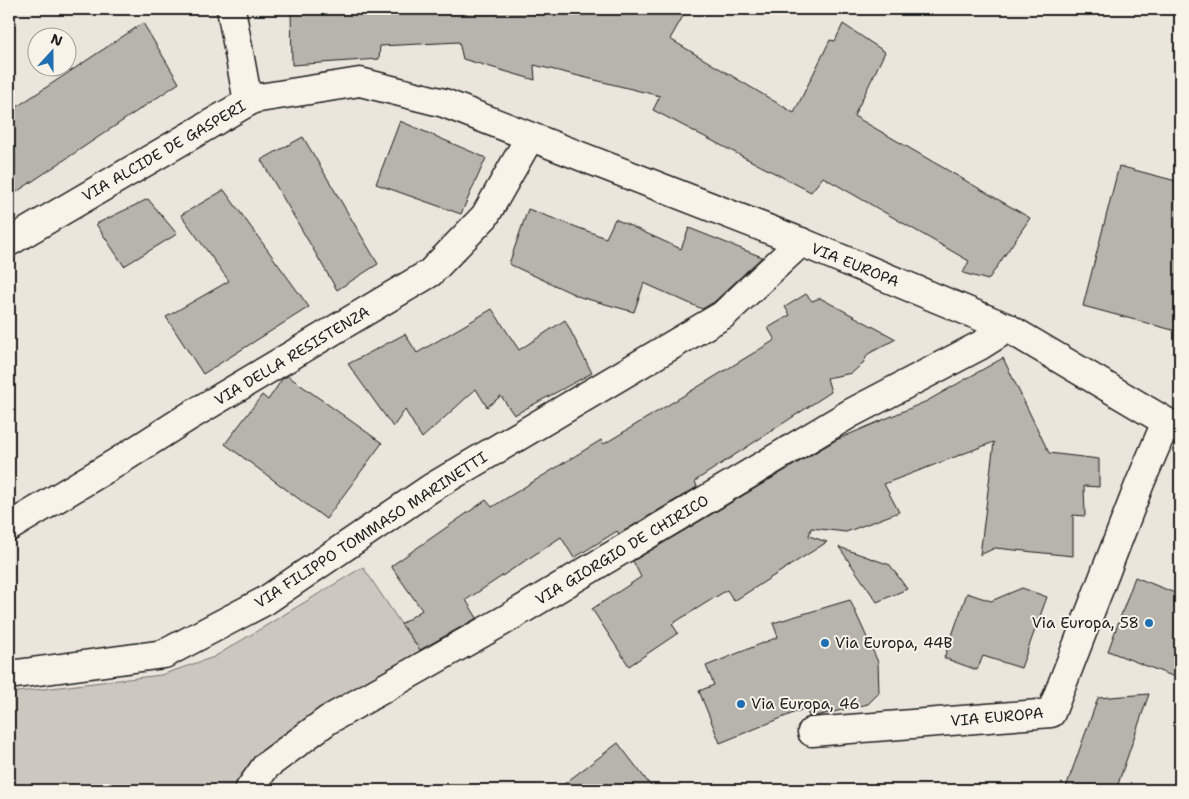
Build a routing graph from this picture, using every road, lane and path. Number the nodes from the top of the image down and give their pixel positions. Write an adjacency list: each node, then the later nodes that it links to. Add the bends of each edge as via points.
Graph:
1 (231, 9): 2 (main road)
2 (248, 102): 3 (main road, VIA ALCIDE DE GASPERI, via 360,82 444,104); 4 (main road, VIA ALCIDE DE GASPERI)
3 (530, 137): 5 (main road, VIA EUROPA); 8 (main road, VIA DELLA RESISTENZA, via 484,216 430,274)
4 (9, 242)
5 (800, 242): 6 (main road, VIA EUROPA); 9 (main road, VIA FILIPPO TOMMASO MARINETTI, via 723,315 431,488 265,601 164,654)
6 (1008, 328): 7 (main road, VIA EUROPA); 11 (main road, VIA GIORGIO DE CHIRICO, via 851,413 503,622 328,720 266,766)
7 (1173, 426): 10 (main road, VIA EUROPA, via 1140,483 1051,713)
8 (9, 527)
9 (9, 675)
10 (812, 732)
11 (249, 790)

